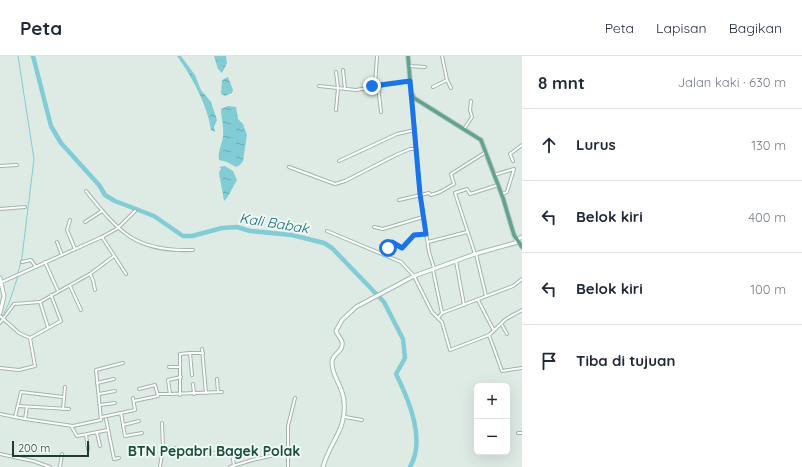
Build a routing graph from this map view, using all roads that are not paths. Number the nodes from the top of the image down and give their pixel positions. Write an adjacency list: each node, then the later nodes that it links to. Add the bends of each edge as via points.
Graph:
1 (377, 56): 11 (street)
2 (408, 56): 4 (main road)
3 (442, 56): 8 (street)
4 (409, 66): 5 (street); 9 (main road)
5 (425, 68)
6 (343, 70): 16 (street)
7 (336, 72): 13 (street)
8 (446, 80): 14 (street); 15 (street)
9 (410, 81): 12 (street); 17 (main road)
10 (319, 86): 13 (street)
11 (375, 86): 12 (street); 16 (street, via 356,90)
12 (378, 86): 20 (street)
13 (338, 88): 16 (street); 19 (street)
14 (433, 88)
15 (451, 88)
16 (345, 89)
17 (412, 96): 21 (main road); 22 (street)
18 (472, 101): 21 (street, via 472,117)
19 (336, 110)
20 (381, 112)
21 (464, 129): 25 (main road, via 479,138)
22 (415, 130): 24 (street); 26 (street, via 396,134)
23 (522, 145): 27 (street, via 510,154)
24 (416, 149): 30 (street, via 396,155 335,184); 34 (street)
25 (486, 152): 31 (main road); 34 (street, via 451,174 454,184 449,188 431,195)
26 (339, 161)
27 (513, 161)
28 (18, 165): 29 (street)
29 (0, 166)
30 (289, 167)
31 (494, 175): 32 (main road); 35 (street, via 514,169 507,192)
32 (498, 185): 35 (main road); 47 (street, via 470,194 467,189 455,193)
33 (86, 190): 39 (street)
34 (420, 194): 36 (street); 41 (street)
35 (502, 194): 51 (main road)
36 (399, 200)
37 (25, 207): 38 (street)
38 (0, 209)
39 (102, 211): 43 (street); 45 (street)
40 (136, 211): 45 (street)
41 (424, 217): 44 (street, via 383,229); 48 (street)
42 (70, 220): 56 (street, via 67,230)
43 (85, 222)
44 (374, 227)
45 (118, 228): 49 (street); 57 (street, via 139,243 154,248)
46 (327, 231): 68 (street, via 399,261)
47 (468, 232): 53 (street); 59 (street)
48 (426, 234): 53 (street); 55 (street, via 414,235 402,248 392,242)
49 (102, 237): 56 (street); 60 (street)
50 (522, 237): 51 (street)
51 (517, 241): 54 (main road); 59 (street)
52 (57, 242): 58 (street)
53 (428, 242): 65 (street)
54 (522, 247)
55 (388, 248)
56 (75, 249): 58 (street)
57 (193, 250)
58 (62, 254): 63 (street)
59 (476, 254): 61 (street); 75 (street)
60 (114, 256): 66 (street); 67 (street)
61 (456, 261): 65 (street); 78 (street)
62 (22, 262): 64 (street, via 31,260)
63 (45, 262): 64 (street); 73 (street)
64 (36, 267): 70 (street)
65 (434, 269): 68 (street); 81 (street)
66 (90, 274): 71 (street); 72 (street)
67 (126, 274)
68 (414, 276): 83 (street, via 426,302); 130 (street, via 360,305 342,320 336,330 342,346 332,359 332,363 334,374 343,392)
69 (522, 279): 75 (street, via 513,286)
70 (1, 282): 82 (street, via 4,299)
71 (70, 286): 73 (street); 79 (street)
72 (95, 290)
73 (58, 291): 74 (street)
74 (51, 295): 77 (street); 86 (street, via 61,320)
75 (486, 296): 76 (street)
76 (478, 300): 78 (street); 87 (street)
77 (40, 302): 82 (street, via 14,304); 86 (street)
78 (464, 305): 81 (street)
79 (81, 310)
80 (522, 310): 85 (street, via 506,319)
81 (442, 313): 83 (street)
82 (2, 317): 84 (street); 90 (street)
83 (438, 318): 88 (street, via 450,350)
84 (0, 324)
85 (502, 325): 87 (street); 89 (street)
86 (48, 327): 90 (street)
87 (494, 331): 88 (street)
88 (490, 334): 98 (street, via 502,370)
89 (507, 334)
90 (30, 338): 97 (street, via 34,366 19,370)
91 (202, 349): 92 (street)
92 (203, 352): 93 (street); 110 (street)
93 (190, 353): 96 (street, via 180,354); 99 (street)
94 (123, 364): 103 (street, via 96,370)
95 (169, 367): 96 (street)
96 (180, 367): 100 (street)
97 (0, 368)
98 (522, 368)
99 (192, 374)
100 (181, 377): 113 (street, via 168,380); 115 (street)
101 (114, 379): 103 (street)
102 (217, 379): 108 (street)
103 (97, 383): 111 (street)
104 (193, 384): 114 (street)
105 (65, 387): 116 (street)
106 (139, 388): 112 (street, via 155,385)
107 (115, 391): 111 (street)
108 (218, 392): 109 (street); 110 (street)
109 (222, 392)
110 (206, 393): 114 (street)
111 (99, 394): 121 (street)
112 (158, 394): 113 (street); 119 (street)
113 (170, 394): 115 (street)
114 (194, 394): 115 (street)
115 (180, 395)
116 (63, 397): 122 (street, via 21,392); 124 (street)
117 (133, 398): 119 (street)
118 (295, 398): 148 (street, via 288,426)
119 (134, 401): 126 (street, via 135,410)
120 (115, 403): 121 (street)
121 (100, 405): 129 (street)
122 (18, 406): 123 (street); 128 (street)
123 (27, 406): 124 (street); 131 (street)
124 (62, 409): 125 (street)
125 (69, 409)
126 (121, 413): 129 (street); 137 (street)
127 (0, 414): 128 (street)
128 (15, 417): 131 (street)
129 (102, 417): 136 (street, via 101,420)
130 (345, 417): 134 (street); 161 (street)
131 (25, 419): 136 (street)
132 (106, 419): 138 (street)
133 (139, 420): 137 (street)
134 (362, 420)
135 (162, 423): 145 (street)
136 (70, 425): 143 (street, via 77,436)
137 (123, 425): 140 (street, via 125,436)
138 (108, 430): 139 (street); 152 (street, via 114,459)
139 (97, 433): 143 (street); 144 (street)
140 (142, 433)
141 (518, 433): 142 (street)
142 (522, 433)
143 (86, 435): 147 (street)
144 (100, 446)
145 (163, 448): 146 (street); 158 (street)
146 (179, 448)
147 (88, 449)
148 (288, 453): 154 (street); 160 (street)
149 (0, 454): 153 (street)
150 (62, 454): 157 (street)
151 (191, 455): 154 (street, via 231,452)
152 (119, 458)
153 (42, 464): 155 (street); 156 (street)
154 (234, 466): 159 (street)
155 (38, 467)
156 (50, 467)
157 (60, 467)
158 (160, 467)
159 (230, 467)
160 (288, 467)
161 (323, 467)

